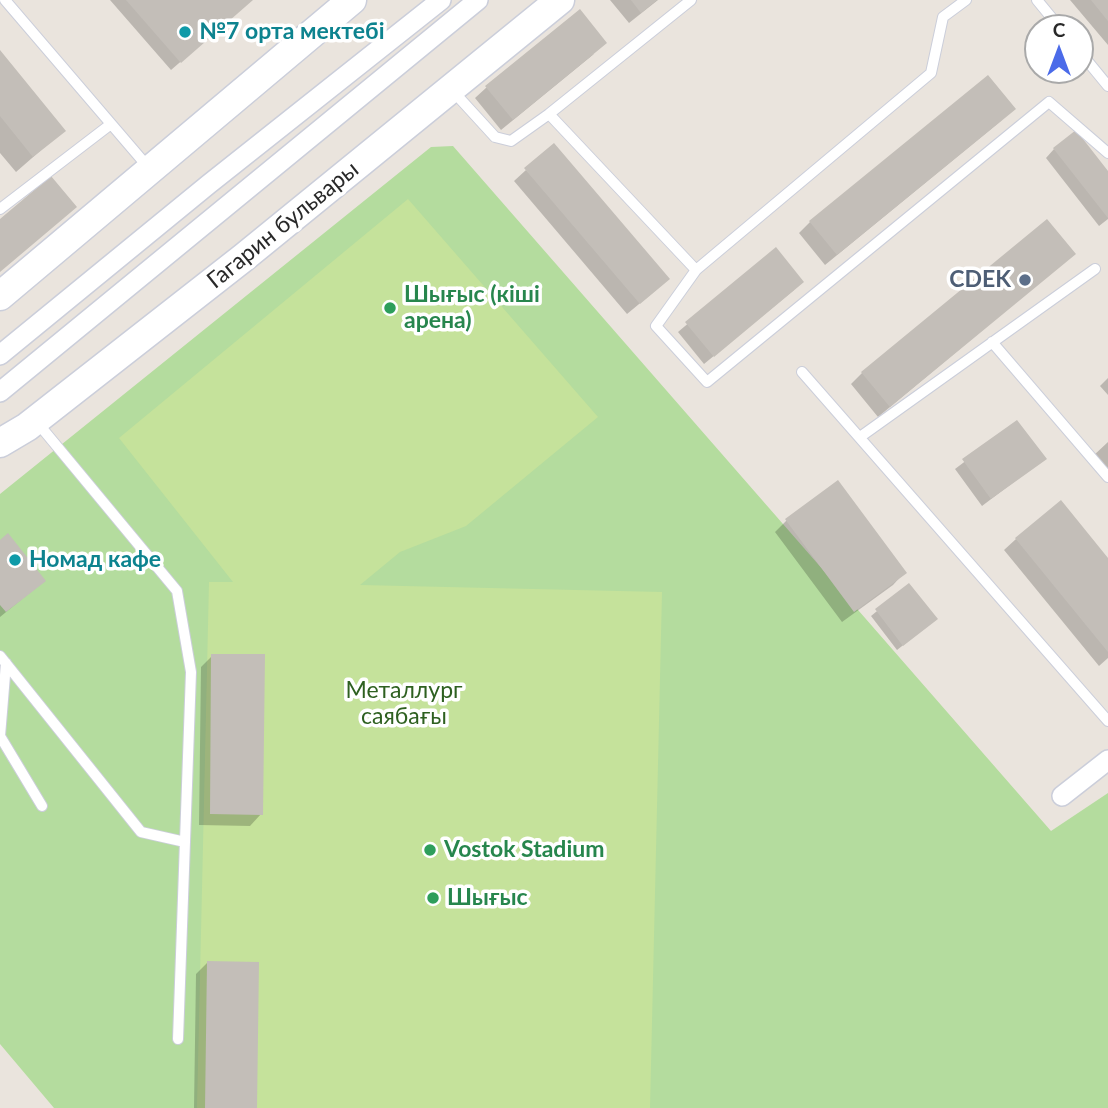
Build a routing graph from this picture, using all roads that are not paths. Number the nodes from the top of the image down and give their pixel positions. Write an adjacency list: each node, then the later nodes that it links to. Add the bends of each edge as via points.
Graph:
1 (5, 0): 14 (lane)
2 (352, 0): 16 (main road)
3 (441, 0): 17 (street)
4 (478, 0): 18 (street)
5 (559, 0): 12 (main road, Гагарин бульвары)
6 (691, 0): 13 (lane)
7 (966, 0): 21 (lane, via 943,17 931,73)
8 (1037, 0): 9 (lane)
9 (1048, 14)
10 (1094, 69): 11 (lane)
11 (1108, 86)
12 (452, 90): 13 (lane, via 495,137 511,141); 27 (main road, Гагарин бульвары)
13 (549, 114): 21 (lane)
14 (111, 124): 16 (lane); 19 (lane)
15 (1108, 153): 21 (lane, via 1049,102 707,382 656,326)
16 (150, 170): 22 (main road)
17 (209, 184): 18 (street); 24 (street)
18 (228, 206): 26 (street)
19 (0, 209)
20 (1095, 269): 23 (lane)
21 (695, 270)
22 (0, 296)
23 (992, 342): 28 (lane); 30 (lane)
24 (0, 355)
25 (802, 372): 28 (lane)
26 (0, 393)
27 (36, 420): 29 (main road, Гагарин бульвары); 36 (lane, via 177,591 191,672)
28 (860, 437): 32 (lane)
29 (0, 443)
30 (1108, 477)
31 (3, 659): 35 (lane, via 0,736); 36 (lane, via 141,832)
32 (1108, 721)
33 (1108, 760): 34 (street)
34 (1062, 796)
35 (42, 806)
36 (185, 842): 37 (lane)
37 (178, 1039)

